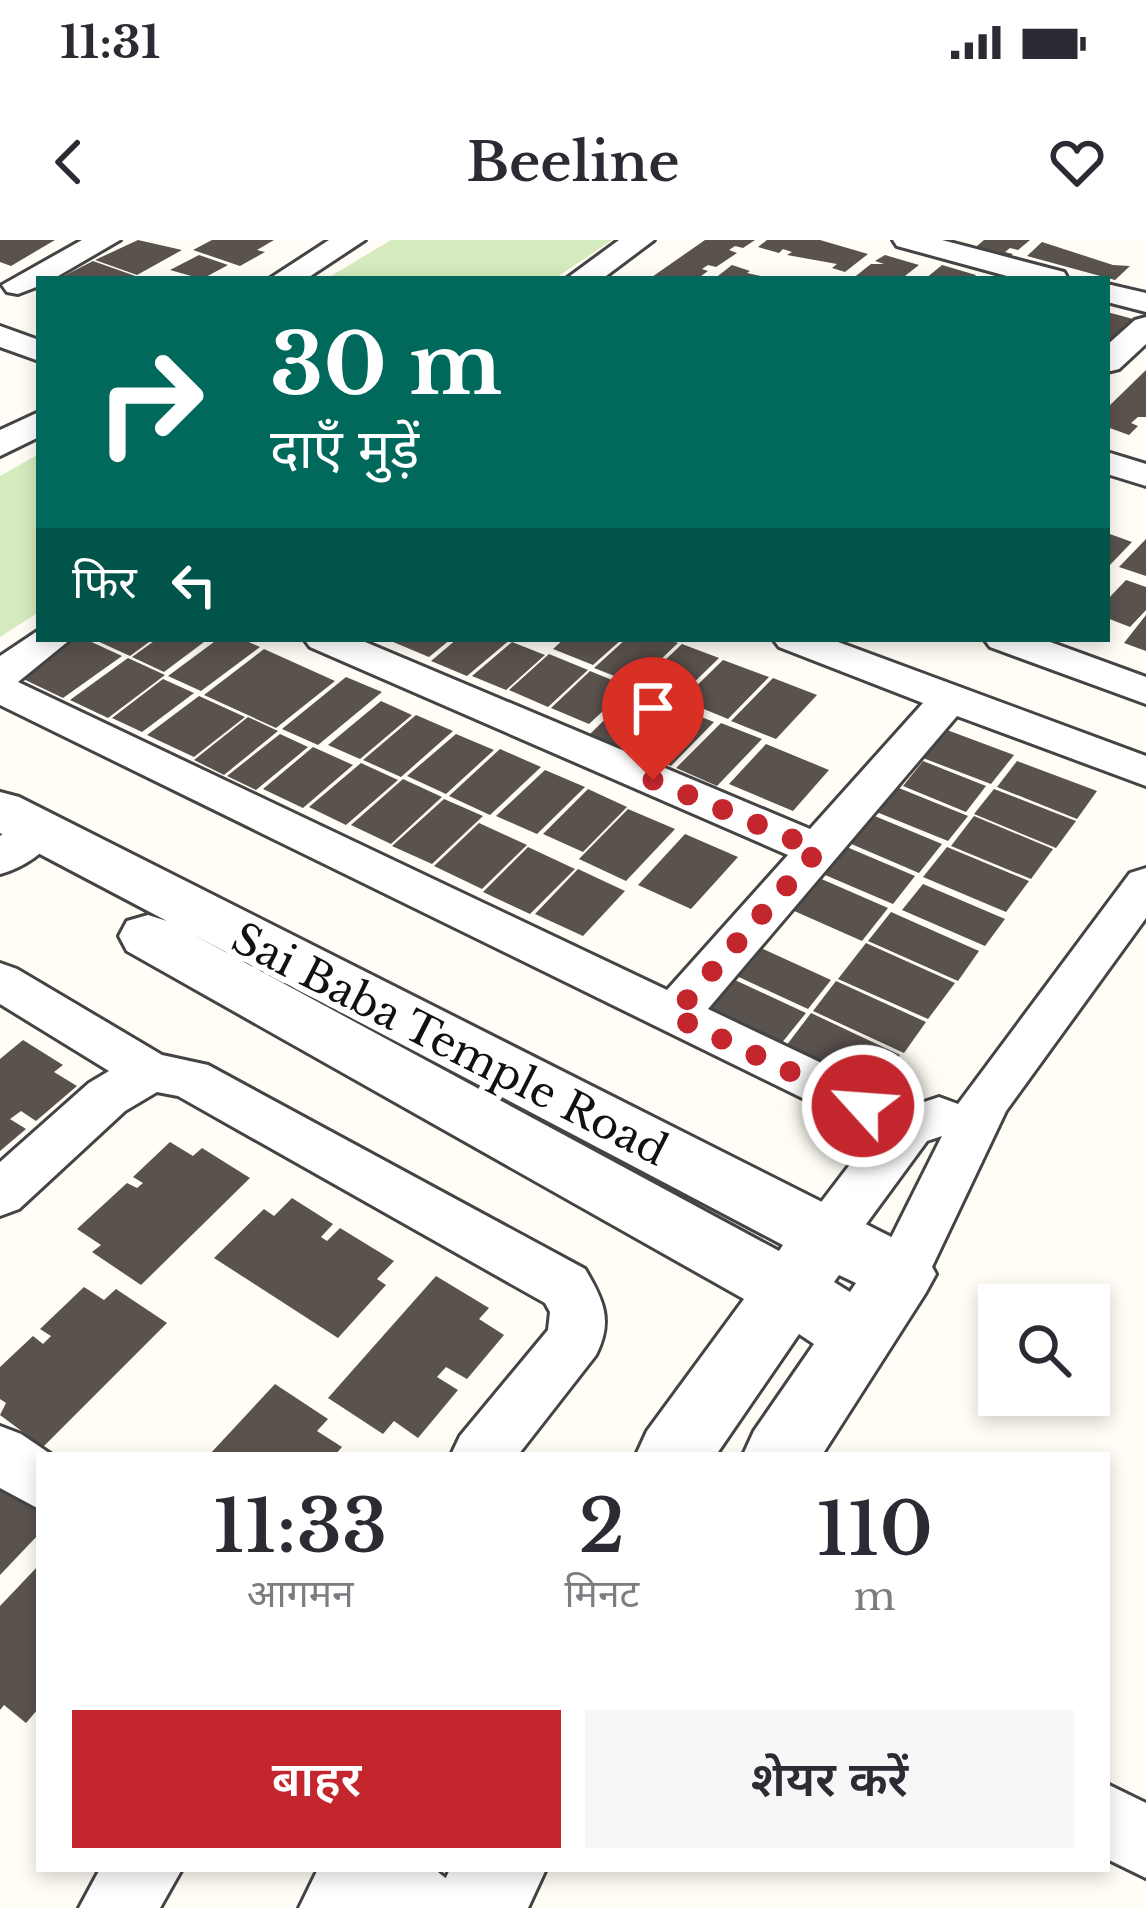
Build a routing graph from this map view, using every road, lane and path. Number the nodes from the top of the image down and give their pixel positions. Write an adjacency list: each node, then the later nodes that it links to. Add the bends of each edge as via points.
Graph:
1 (105, 240): 7 (street)
2 (350, 240): 8 (street)
3 (639, 240): 9 (street)
4 (675, 240): 10 (street)
5 (908, 240): 6 (street)
6 (958, 246): 11 (street); 12 (street)
7 (36, 276)
8 (289, 276)
9 (585, 276)
10 (626, 276)
11 (917, 276)
12 (1044, 276)
13 (1110, 294): 14 (street)
14 (1146, 303)
15 (1146, 327): 17 (street)
16 (23, 345): 18 (street)
17 (1110, 359)
18 (0, 364)
19 (36, 424): 21 (street)
20 (1110, 435): 22 (street)
21 (0, 445)
22 (1146, 446)
23 (1110, 464): 24 (street)
24 (1146, 476)
25 (47, 642): 29 (street)
26 (331, 642): 35 (street)
27 (801, 642): 32 (street)
28 (1012, 642): 31 (street)
29 (0, 675)
30 (0, 689): 38 (street)
31 (1146, 691)
32 (950, 698): 33 (street); 35 (street)
33 (1146, 772)
34 (8, 842): 43 (street, Sai Baba Temple Road)
35 (818, 850): 38 (street)
36 (1146, 884): 40 (street)
37 (0, 981): 39 (street)
38 (673, 1016): 41 (street)
39 (150, 1072): 42 (street, via 107,1097); 46 (street, via 190,1079 565,1286 579,1310 575,1338)
40 (985, 1101): 41 (street); 44 (street)
41 (908, 1127): 43 (street)
42 (0, 1194)
43 (809, 1265): 44 (street, Sai Baba Temple Road); 45 (street, Sai Baba Temple Road); 47 (street)
44 (901, 1274): 45 (street)
45 (860, 1336): 48 (street)
46 (483, 1452)
47 (675, 1452)
48 (782, 1452)
49 (0, 1453): 50 (street)
50 (36, 1479)
51 (1110, 1821): 52 (street)
52 (1146, 1843)
53 (144, 1872): 57 (street)
54 (372, 1872): 58 (street)
55 (378, 1872): 59 (street)
56 (500, 1872): 60 (street)
57 (115, 1908)
58 (344, 1908)
59 (427, 1908)
60 (477, 1908)

